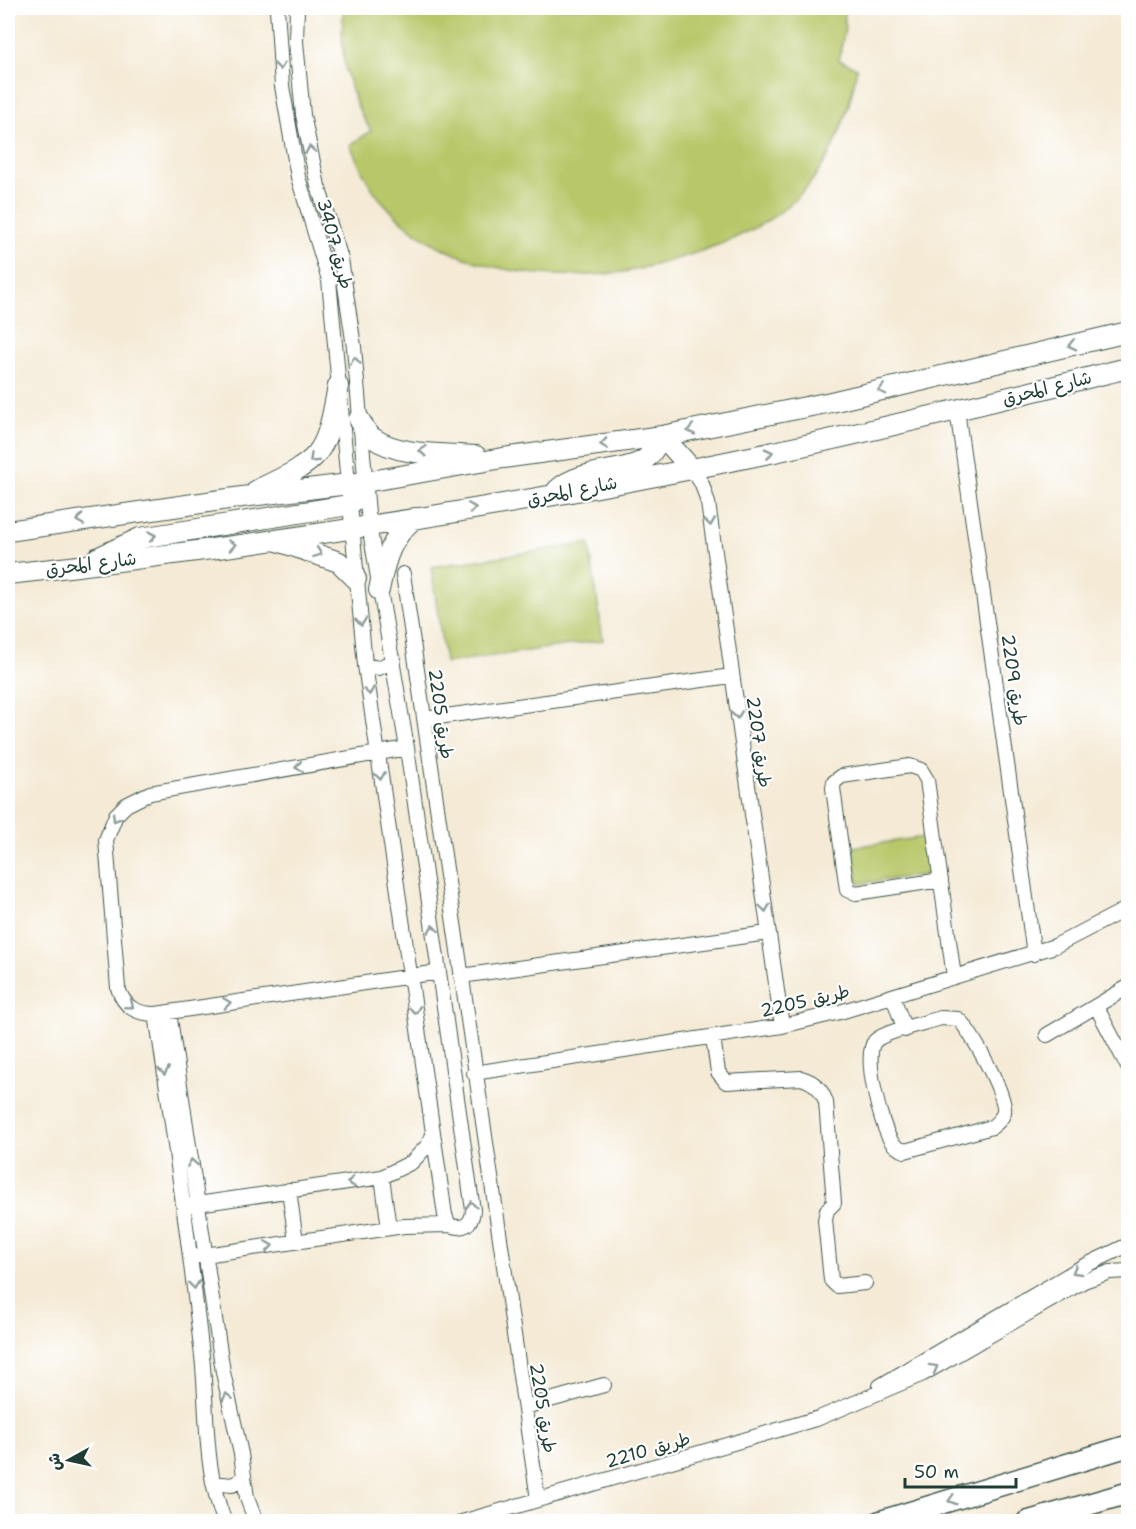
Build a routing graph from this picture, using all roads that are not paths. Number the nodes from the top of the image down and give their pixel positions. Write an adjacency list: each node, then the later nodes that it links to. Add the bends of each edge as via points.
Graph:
1 (278, 8): 4 (street, طريق 3407, one-way to 4, via 282,86)
2 (297, 8): 3 (street, طريق 3407, one-way to 2, via 303,115)
3 (315, 173): 4 (street); 9 (street, طريق 3407, one-way to 3, via 354,347 341,259)
4 (298, 177): 7 (street, طريق 3407, via 329,280)
5 (1128, 332): 10 (main road, شارع المحرق, one-way to 10, via 831,402)
6 (1128, 368): 8 (main road, شارع المحرق)
7 (338, 386): 13 (street, طريق 3407); 15 (main road, one-way to 15, via 327,440 314,460)
8 (957, 410): 12 (main road, شارع المحرق, one-way to 8); 35 (street, طريق 2209)
9 (359, 419): 11 (main road, one-way to 9, via 399,448 372,437); 13 (street, طريق 3407)
10 (662, 436): 11 (main road, شارع المحرق, one-way to 11); 12 (main road); 14 (main road, via 647,457 634,464 571,479)
11 (502, 458): 13 (main road, شارع المحرق)
12 (691, 468): 14 (main road, شارع المحرق); 28 (street, طريق 2207, one-way to 28, via 708,503)
13 (356, 483): 15 (main road, شارع المحرق); 16 (main road, via 360,495); 18 (street, طريق 3407)
14 (552, 496): 17 (main road, شارع المحرق, one-way to 14)
15 (242, 497): 19 (main road, شارع المحرق, one-way to 19)
16 (349, 505): 18 (street); 21 (main road, one-way to 16, via 140,538)
17 (415, 518): 18 (main road, شارع المحرق); 25 (main road, via 390,545)
18 (360, 526): 20 (main road, شارع المحرق); 24 (street); 25 (street)
19 (8, 531)
20 (273, 539): 21 (main road, شارع المحرق, one-way to 20); 24 (main road, one-way to 24, via 332,559)
21 (78, 566): 22 (main road, شارع المحرق)
22 (8, 574)
23 (403, 574): 29 (street, طريق 2205)
24 (356, 579): 27 (street, one-way to 27)
25 (379, 590): 26 (street)
26 (394, 660): 27 (street, via 380,668); 30 (street)
27 (365, 665): 31 (street, one-way to 31)
28 (731, 676): 29 (street); 34 (street, طريق 2207, one-way to 34)
29 (424, 719): 38 (street, طريق 2205)
30 (407, 748): 31 (street); 36 (street, one-way to 30)
31 (377, 753): 37 (street, one-way to 37); 43 (street, one-way to 43, via 150,793 116,815 106,848 118,988 127,1005 136,1011)
32 (941, 880): 32 (street, via 927,780 921,770 910,766 837,779 833,788 847,890 856,893); 39 (street)
33 (1128, 908): 35 (street, طريق 2205, via 1076,937)
34 (768, 933): 38 (street); 44 (street, طريق 2207)
35 (1034, 954): 39 (street, طريق 2205)
36 (439, 972): 37 (street); 56 (street, one-way to 36, via 466,1226 472,1219 472,1210)
37 (410, 976): 43 (street, one-way to 37); 51 (street, one-way to 51)
38 (460, 976): 49 (street, طريق 2205)
39 (954, 977): 41 (street, طريق 2205)
40 (1128, 987): 42 (street)
41 (893, 997): 44 (street, طريق 2205); 45 (street)
42 (1096, 1006): 46 (street); 48 (street)
43 (162, 1013): 50 (street)
44 (782, 1026): 47 (street, طريق 2205)
45 (905, 1030): 45 (street, via 877,1039 869,1056 887,1131 898,1149 914,1150 992,1127 1000,1120 1004,1112 1002,1099 964,1024 958,1019 941,1018)
46 (1047, 1035)
47 (713, 1037): 49 (street, طريق 2205); 63 (street, via 718,1072 726,1082 801,1078 810,1080 823,1093 834,1203 825,1220 831,1280 846,1287)
48 (1128, 1067)
49 (474, 1073): 67 (street, طريق 2205)
50 (176, 1105): 54 (street, one-way to 50); 55 (street)
51 (433, 1135): 52 (street, via 412,1162); 56 (street)
52 (382, 1177): 53 (street, one-way to 53); 57 (street)
53 (289, 1190): 54 (street); 58 (street)
54 (198, 1204): 55 (street); 60 (street)
55 (184, 1206): 61 (street)
56 (449, 1225): 57 (street)
57 (389, 1228): 58 (street)
58 (296, 1242): 60 (street, one-way to 58)
59 (1128, 1245): 68 (street, طريق 2210, one-way to 68, via 1082,1267)
60 (206, 1255): 61 (street); 64 (street)
61 (190, 1257): 65 (street, one-way to 65)
62 (1128, 1271): 68 (street, طريق 2210, one-way to 62, via 923,1374 1084,1281 1110,1272)
63 (865, 1283)
64 (220, 1356): 65 (street); 72 (street, one-way to 64)
65 (202, 1357): 73 (street)
66 (604, 1385): 67 (street)
67 (525, 1407): 75 (street, طريق 2205)
68 (842, 1408): 75 (street, طريق 2210, via 755,1439)
69 (1128, 1436): 71 (street)
70 (1128, 1446): 71 (main road)
71 (1074, 1463): 79 (main road, one-way to 79)
72 (244, 1479): 73 (street, via 232,1485); 77 (street)
73 (213, 1483): 76 (street)
74 (1128, 1493): 80 (main road)
75 (538, 1499): 78 (street, طريق 2210)
76 (225, 1521)
77 (256, 1521)
78 (462, 1521)
79 (879, 1521)
80 (1027, 1521)

